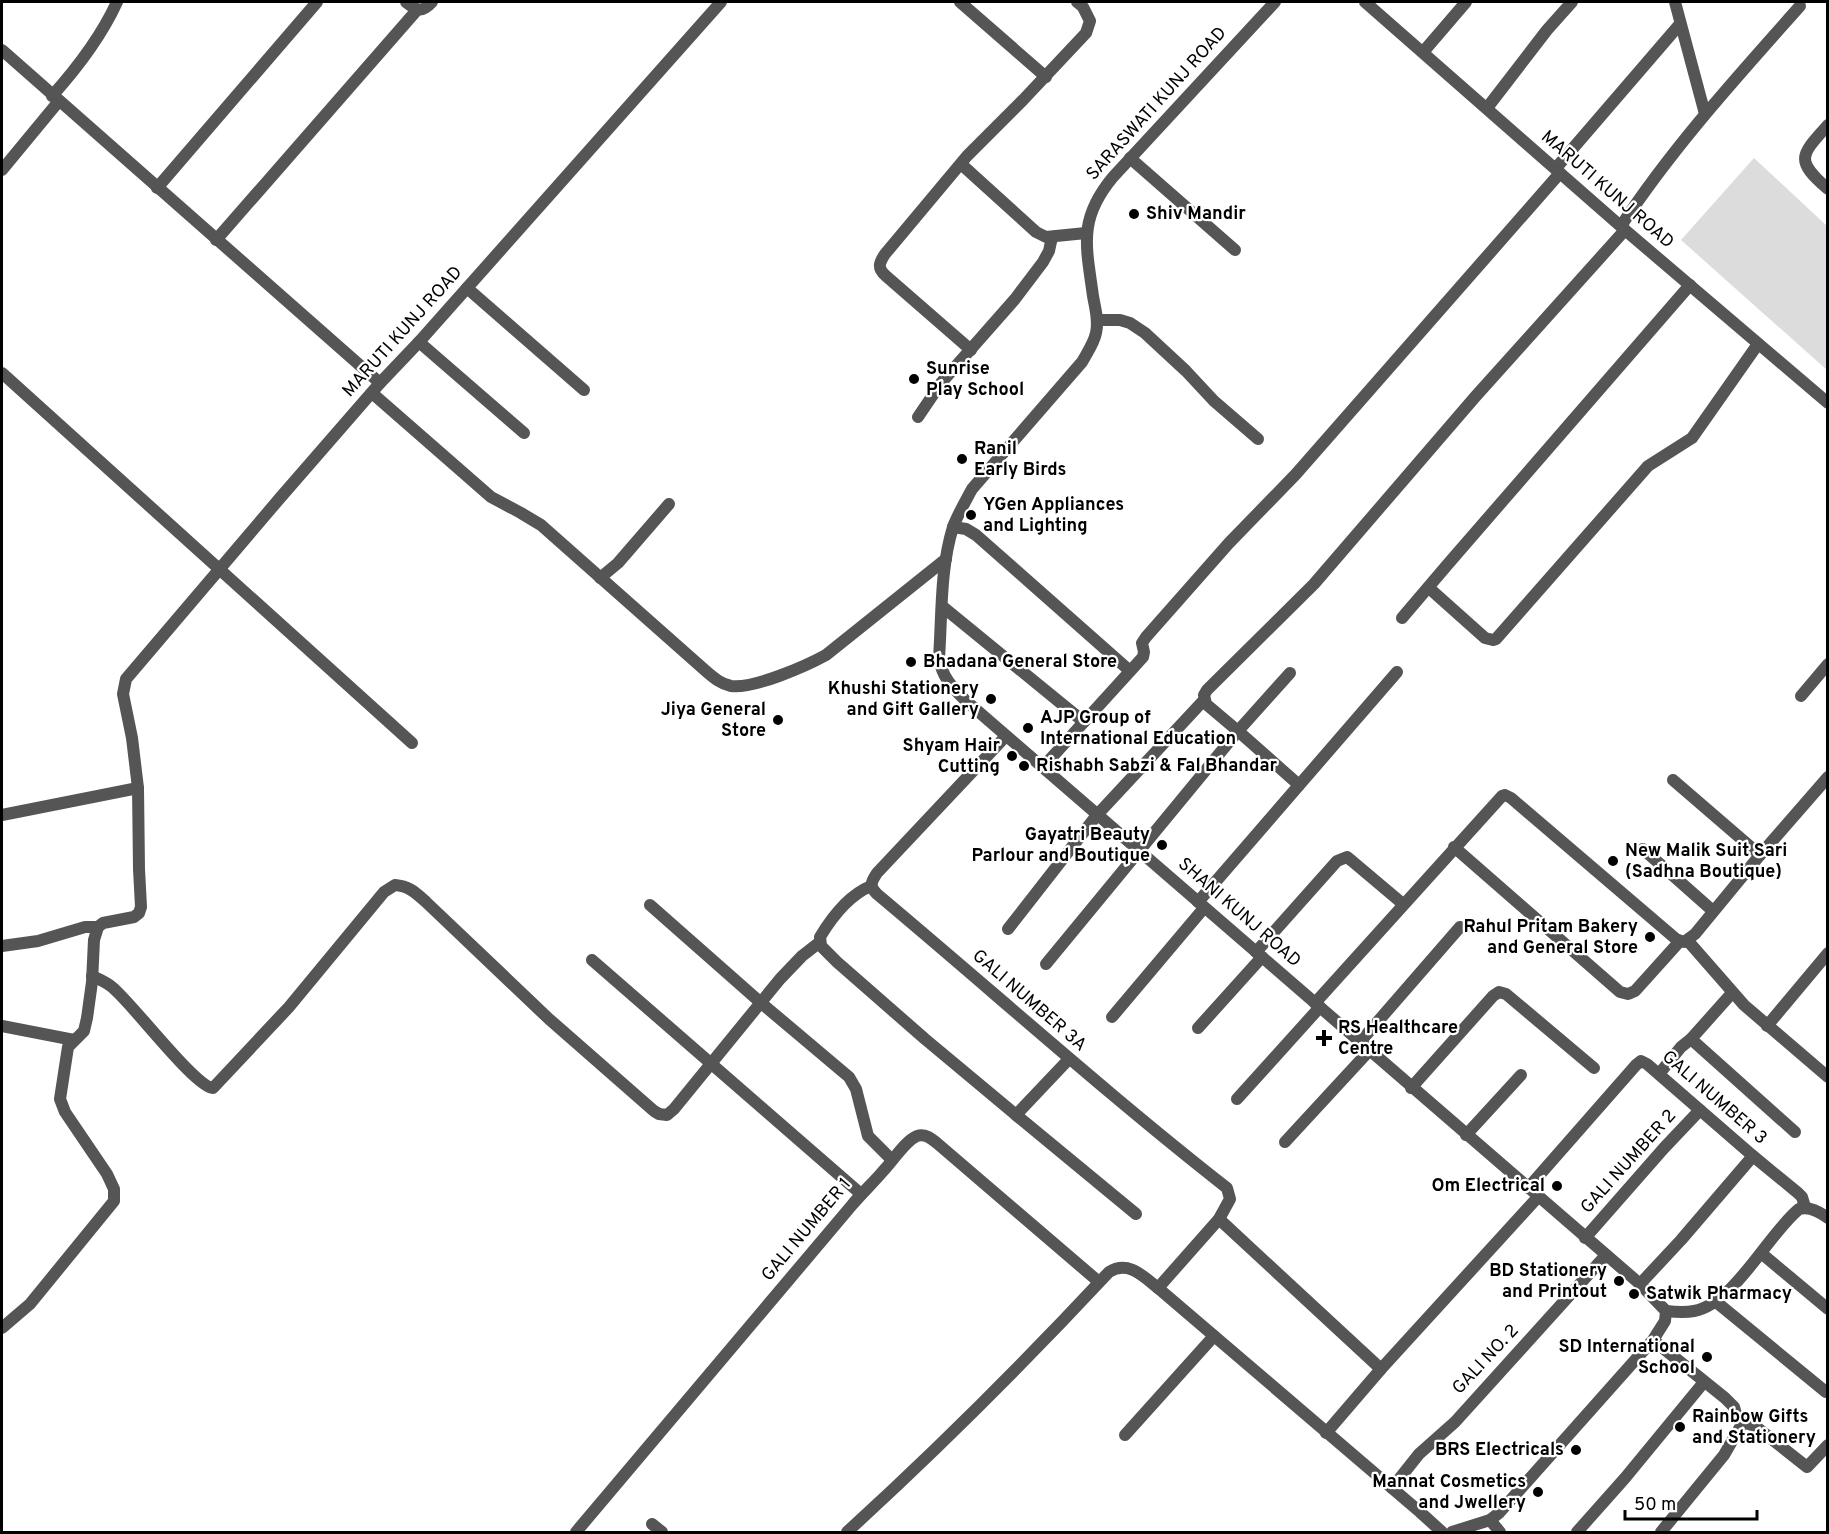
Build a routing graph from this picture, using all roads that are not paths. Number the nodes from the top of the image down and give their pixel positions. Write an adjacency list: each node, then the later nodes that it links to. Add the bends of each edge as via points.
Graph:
1 (117, 2): 19 (street)
2 (317, 2): 27 (street)
3 (406, 2): 14 (street)
4 (432, 2): 14 (street)
5 (721, 2): 35 (street, MARUTI KUNJ ROAD)
6 (960, 2): 18 (street)
7 (1077, 2): 18 (street, via 1088,14 1089,27)
8 (1275, 2): 23 (street, SARASWATI KUNJ ROAD)
9 (1365, 2): 17 (street, MARUTI KUNJ ROAD)
10 (1466, 2): 17 (street)
11 (1572, 2): 20 (street)
12 (1675, 2): 15 (street)
13 (1800, 6): 21 (street)
14 (417, 10): 32 (street)
15 (1680, 24): 21 (street); 26 (street)
16 (2, 50): 19 (street)
17 (1424, 51): 20 (street, MARUTI KUNJ ROAD)
18 (1046, 76): 24 (street)
19 (56, 98): 25 (street); 27 (street)
20 (1487, 108): 26 (street, MARUTI KUNJ ROAD)
21 (1705, 114): 29 (street, via 1670,156)
22 (1827, 125): 28 (street, via 1804,158 1811,175)
23 (1130, 158): 30 (street, SARASWATI KUNJ ROAD, via 1095,202); 33 (street)
24 (961, 164): 31 (street, via 1036,232); 39 (street, via 885,254 879,268)
25 (2, 170)
26 (1558, 170): 29 (street, MARUTI KUNJ ROAD); 57 (street, via 1296,474 1146,636 1142,643 1144,655)
27 (157, 188): 32 (street)
28 (1827, 189)
29 (1623, 228): 34 (street, MARUTI KUNJ ROAD); 61 (street, via 1314,584 1211,684)
30 (1086, 233): 31 (street); 36 (street, SARASWATI KUNJ ROAD)
31 (1052, 237): 39 (street, via 1047,257)
32 (216, 240): 41 (street)
33 (1235, 250)
34 (1690, 285): 38 (street, MARUTI KUNJ ROAD); 52 (street)
35 (467, 288): 37 (street, MARUTI KUNJ ROAD); 42 (street)
36 (1097, 320): 46 (street, via 1120,320 1145,333); 48 (street, SARASWATI KUNJ ROAD, via 1096,334 1082,362 972,489)
37 (419, 342): 41 (street, MARUTI KUNJ ROAD); 45 (street)
38 (1758, 344): 43 (street, MARUTI KUNJ ROAD); 52 (street, via 1692,438 1648,466 1496,639 1485,638)
39 (971, 350): 44 (street, via 941,383)
40 (2, 373): 50 (street)
41 (376, 388): 50 (street, MARUTI KUNJ ROAD); 51 (street, via 491,497 541,525)
42 (584, 390)
43 (1827, 403)
44 (918, 417)
45 (524, 433)
46 (1258, 440)
47 (669, 504): 51 (street)
48 (953, 527): 49 (street, SARASWATI KUNJ ROAD); 57 (street, via 976,535)
49 (945, 560): 51 (street, via 826,655 795,670 740,686 716,680); 53 (street, SARASWATI KUNJ ROAD)
50 (220, 570): 65 (street); 70 (street, MARUTI KUNJ ROAD, via 126,679 123,694)
51 (600, 578)
52 (1429, 588): 54 (street)
53 (943, 607): 55 (street, SARASWATI KUNJ ROAD); 62 (street)
54 (1402, 618)
55 (939, 658): 64 (street, SHANI KUNJ ROAD, via 946,681)
56 (1827, 664): 60 (street)
57 (1130, 671): 62 (street)
58 (1397, 672): 69 (street)
59 (1290, 674): 63 (street)
60 (1801, 696)
61 (1204, 700): 63 (street); 72 (street)
62 (1084, 722): 66 (street)
63 (1238, 731): 69 (street); 75 (street)
64 (1006, 735): 66 (street, SHANI KUNJ ROAD); 77 (street, via 877,873)
65 (412, 743)
66 (1043, 767): 72 (street, SHANI KUNJ ROAD)
67 (1827, 777): 76 (street)
68 (1673, 780): 76 (street)
69 (1299, 785): 80 (street)
70 (138, 788): 71 (street); 82 (street, via 140,910 135,916)
71 (2, 815)
72 (1097, 815): 75 (street, SHANI KUNJ ROAD); 84 (street)
73 (1454, 847): 78 (street); 85 (street, via 1498,798 1508,795); 85 (street, via 1620,992 1635,991)
74 (1643, 849): 81 (street)
75 (1138, 850): 80 (street, SHANI KUNJ ROAD); 91 (street)
76 (1760, 855): 81 (street)
77 (871, 886): 86 (street, via 850,899 823,932); 103 (street, GALI NUMBER 3A)
78 (1403, 904): 89 (street, via 1347,857 1342,857); 95 (street)
79 (650, 905): 94 (street)
80 (1201, 905): 89 (street, SHANI KUNJ ROAD); 96 (street)
81 (1713, 911): 85 (street, via 1695,934)
82 (98, 927): 87 (street); 92 (street)
83 (1461, 927): 102 (street)
84 (1008, 929)
85 (1684, 941): 93 (street)
86 (820, 942): 94 (street); 112 (street, via 844,969)
87 (2, 946)
88 (1827, 953): 98 (street)
89 (1259, 954): 95 (street, SHANI KUNJ ROAD); 99 (street)
90 (592, 960): 104 (street)
91 (1046, 964)
92 (92, 976): 100 (street, via 85,1027); 104 (street, via 112,987 191,1072 213,1088 289,1007 384,892 395,885 404,886 413,890 549,1019 659,1114 670,1113)
93 (1732, 993): 98 (street); 101 (street)
94 (760, 1002): 104 (street); 117 (street, via 849,1077 868,1136)
95 (1318, 1005): 102 (street, SHANI KUNJ ROAD); 110 (street)
96 (1112, 1017)
97 (2, 1026): 100 (street)
98 (1767, 1026): 108 (street)
99 (1198, 1029)
100 (74, 1040): 134 (street, via 67,1051 61,1104 107,1174 114,1201 30,1304)
101 (1691, 1040): 106 (street); 113 (street)
102 (1364, 1046): 109 (street, SHANI KUNJ ROAD); 115 (street)
103 (1069, 1059): 112 (street); 124 (street, GALI NUMBER 3A, via 1227,1188 1230,1199)
104 (711, 1064): 119 (street)
105 (1594, 1068): 109 (street, via 1499,992)
106 (1659, 1074): 111 (street, GALI NUMBER 3); 118 (street, GALI NUMBER 3, via 1644,1062 1638,1063)
107 (1521, 1075): 114 (street)
108 (1827, 1077)
109 (1411, 1088): 114 (street, SHANI KUNJ ROAD)
110 (1237, 1099)
111 (1701, 1110): 116 (street, GALI NUMBER 3); 125 (street, GALI NUMBER 2)
112 (1016, 1115): 123 (street)
113 (1795, 1132)
114 (1466, 1135): 118 (street, SHANI KUNJ ROAD)
115 (1286, 1142)
116 (1753, 1156): 121 (street, GALI NUMBER 3, via 1798,1193); 129 (street)
117 (892, 1160): 119 (street, GALI NUMBER 1); 128 (street, GALI NUMBER 1, via 913,1138 919,1135 931,1139)
118 (1528, 1188): 120 (street, SHANI KUNJ ROAD)
119 (861, 1194): 146 (street, GALI NUMBER 1)
120 (1538, 1197): 125 (street, SHANI KUNJ ROAD); 137 (street)
121 (1805, 1207): 122 (street); 126 (street, via 1795,1212)
122 (1825, 1211)
123 (1136, 1214)
124 (1219, 1219): 130 (street, GALI NUMBER 3A); 137 (street)
125 (1586, 1238): 127 (street, SHANI KUNJ ROAD)
126 (1761, 1253): 131 (street); 132 (street)
127 (1606, 1255): 129 (street, SHANI KUNJ ROAD); 144 (street, GALI NO. 2, via 1455,1422 1419,1454)
128 (1099, 1282): 130 (street, via 1115,1268 1124,1267); 147 (street, via 992,1394)
129 (1640, 1284): 133 (street, SHANI KUNJ ROAD)
130 (1158, 1288): 135 (street)
131 (1715, 1301): 133 (street, via 1695,1311); 139 (street)
132 (1827, 1309)
133 (1666, 1311): 136 (street)
134 (2, 1328)
135 (1214, 1336): 141 (street); 142 (street)
136 (1653, 1340): 138 (street); 145 (street)
137 (1381, 1369): 141 (street)
138 (1704, 1382): 140 (street, via 1734,1407); 151 (street)
139 (1826, 1392)
140 (1743, 1422): 143 (street, via 1755,1426 1807,1467); 152 (street, via 1724,1455)
141 (1326, 1433): 144 (street)
142 (1125, 1435)
143 (1827, 1445)
144 (1392, 1488): 148 (street)
145 (1490, 1520): 149 (street); 150 (street)
146 (577, 1532)
147 (847, 1533)
148 (1442, 1533)
149 (1452, 1533)
150 (1500, 1533)
151 (1577, 1533)
152 (1661, 1533)

